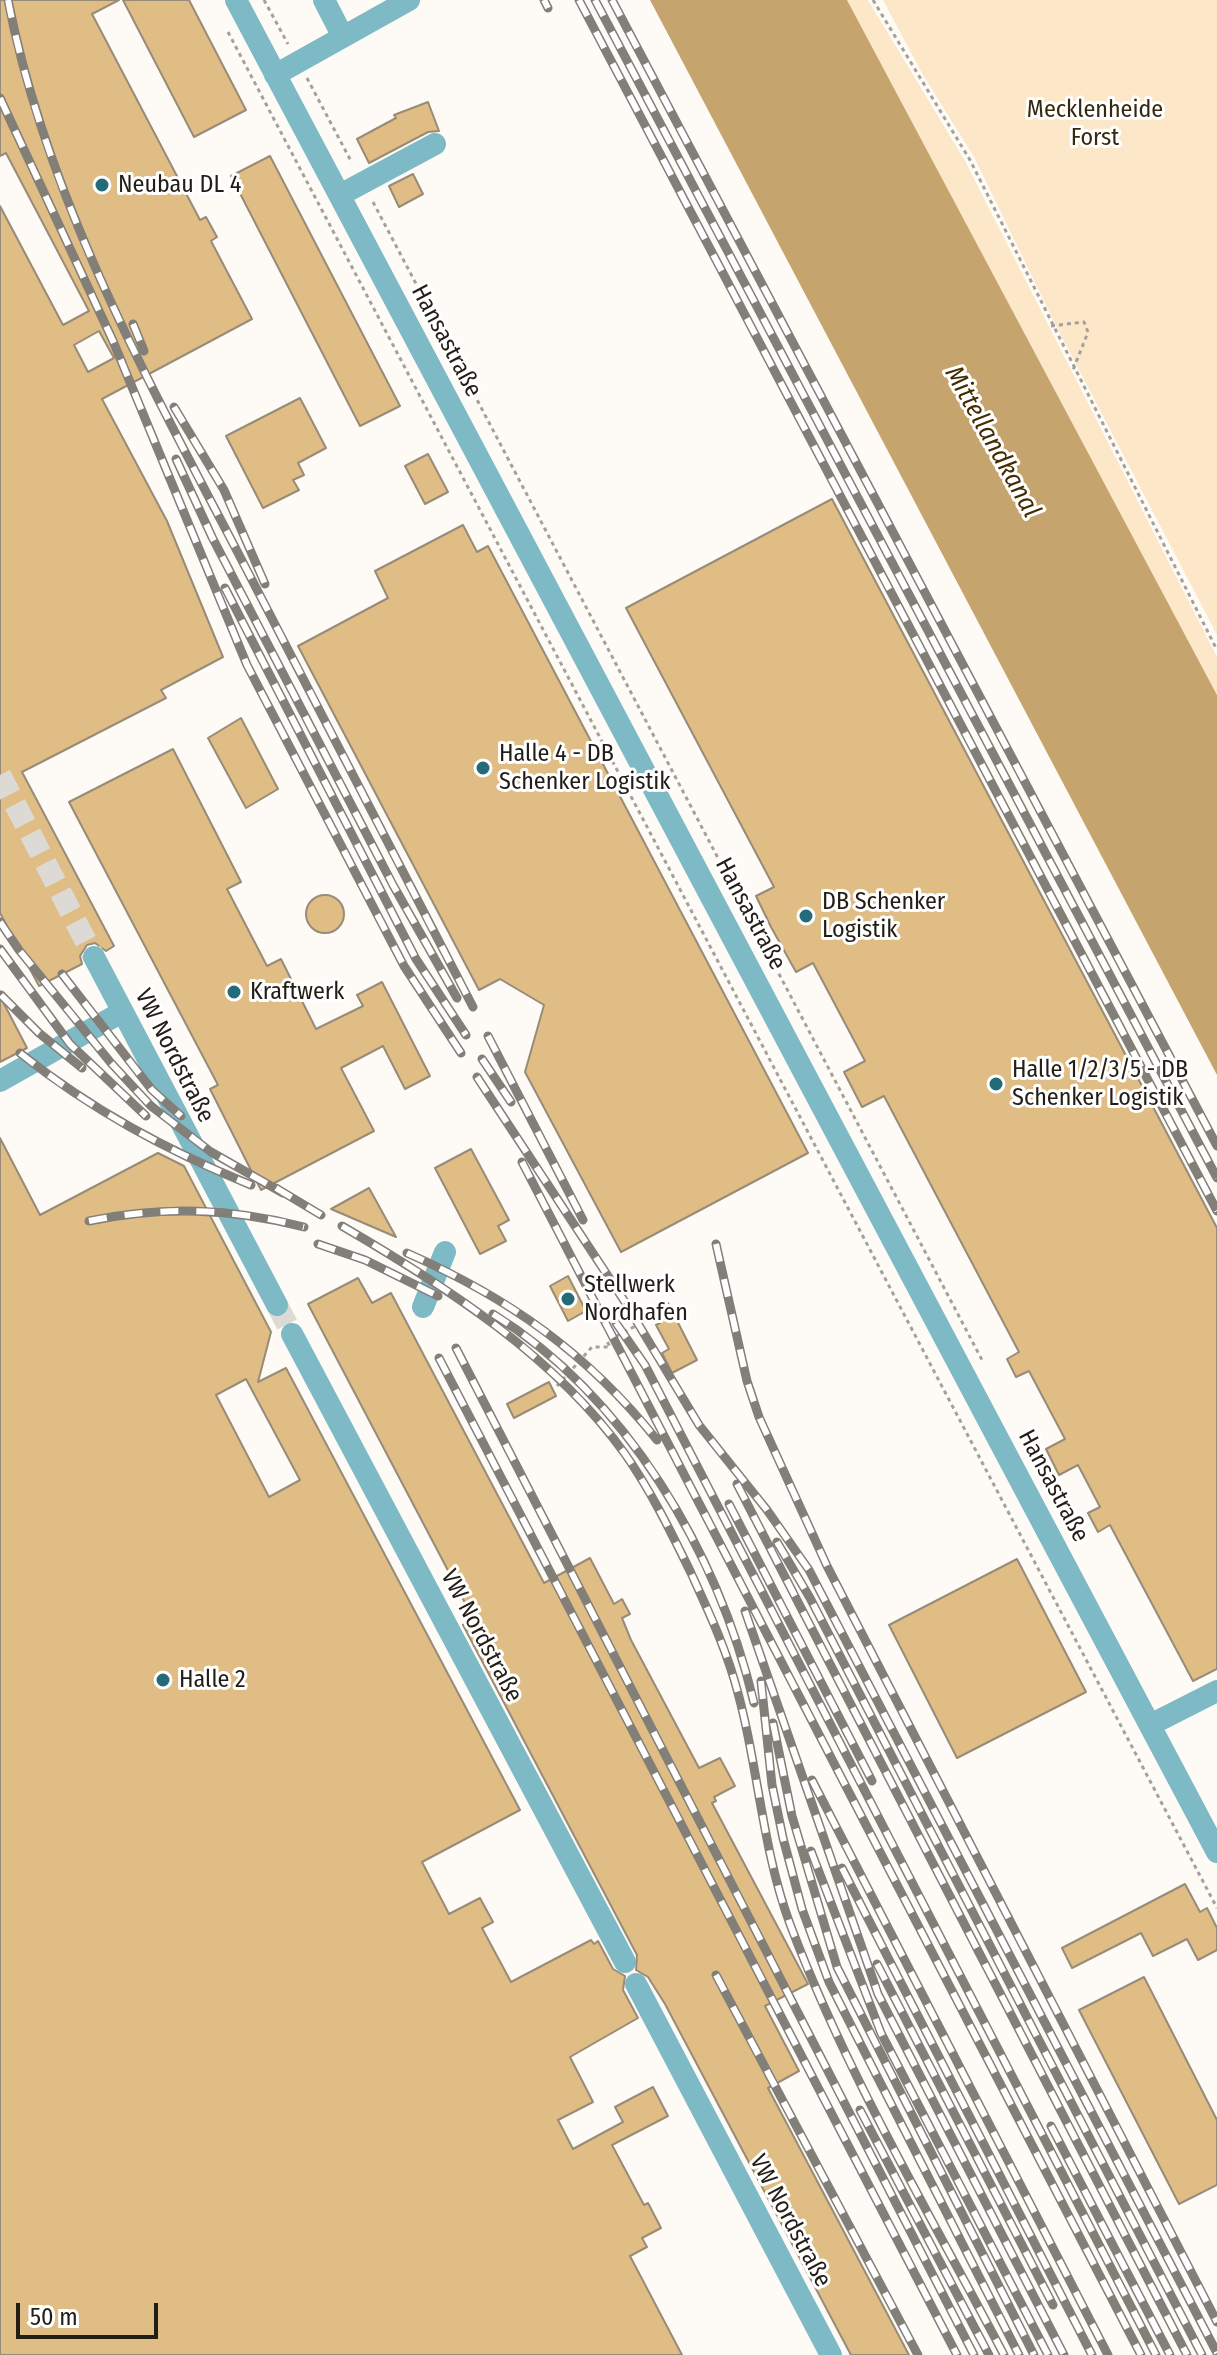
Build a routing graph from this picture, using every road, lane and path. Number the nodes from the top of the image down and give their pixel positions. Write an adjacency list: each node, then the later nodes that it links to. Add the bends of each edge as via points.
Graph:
1 (236, 0): 7 (street, Hansastraße)
2 (324, 0): 6 (street)
3 (409, 0): 6 (street)
4 (873, 0): 12 (path, via 970,160)
5 (226, 28): 28 (path)
6 (343, 37): 7 (street)
7 (275, 75): 11 (street, Hansastraße)
8 (325, 113): 10 (path)
9 (435, 144): 10 (street)
10 (363, 183): 11 (street); 23 (path)
11 (340, 195): 26 (street, Hansastraße)
12 (1051, 326): 13 (path); 13 (path, via 1084,322 1088,332)
13 (1073, 370): 14 (path)
14 (1217, 650)
15 (94, 957): 16 (street, VW Nordstraße)
16 (122, 1012): 17 (street); 19 (street, VW Nordstraße)
17 (0, 1081)
18 (445, 1252): 20 (street)
19 (277, 1305)
20 (423, 1307)
21 (645, 1321): 24 (path, via 607,1341 610,1347 592,1347)
22 (292, 1334): 29 (street, VW Nordstraße)
23 (983, 1362)
24 (557, 1386)
25 (1217, 1691): 26 (street)
26 (1150, 1725): 27 (street, Hansastraße)
27 (1217, 1852)
28 (1217, 1908)
29 (625, 1962)
30 (636, 1984): 31 (street, VW Nordstraße)
31 (831, 2355)

